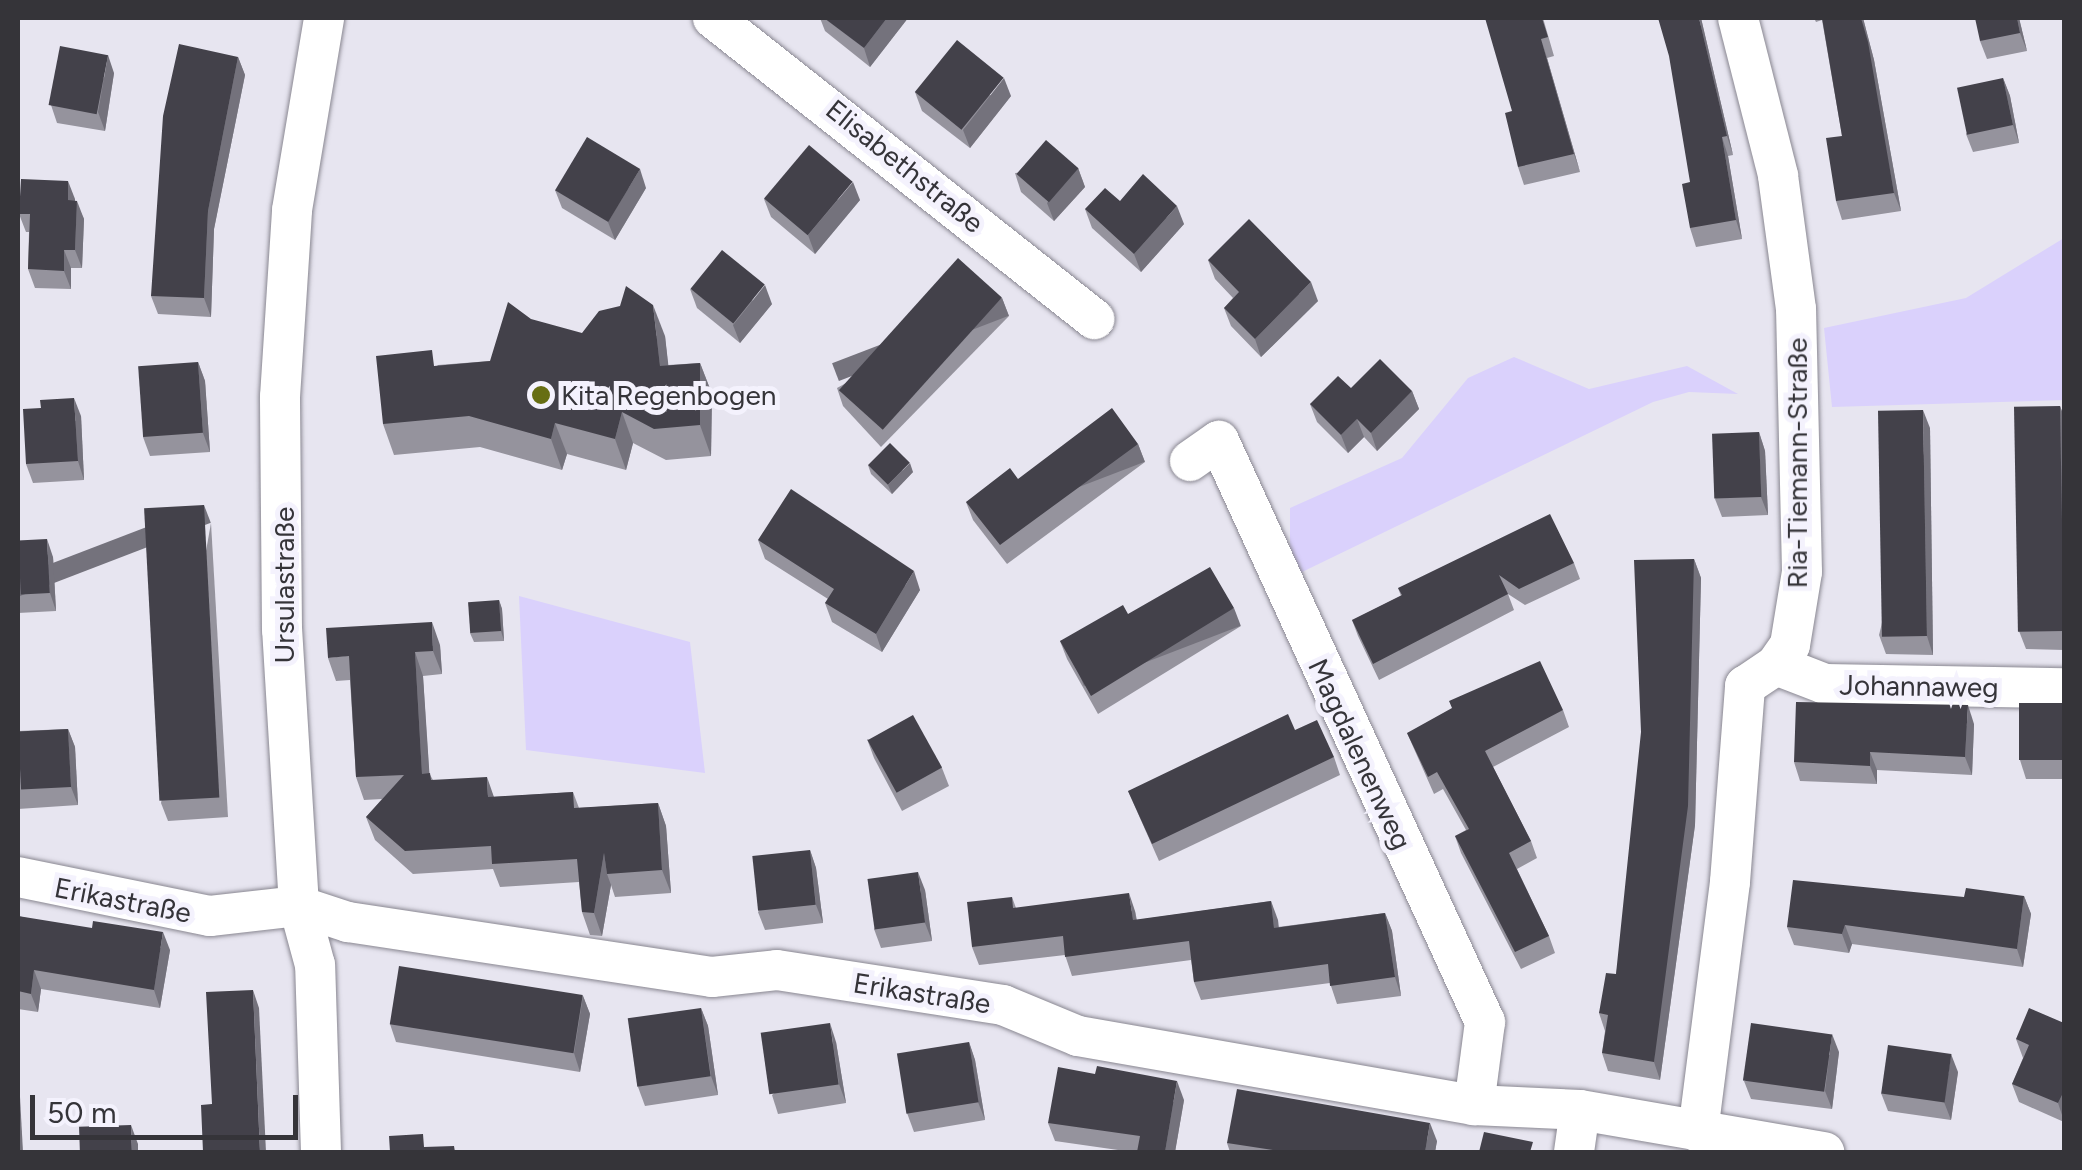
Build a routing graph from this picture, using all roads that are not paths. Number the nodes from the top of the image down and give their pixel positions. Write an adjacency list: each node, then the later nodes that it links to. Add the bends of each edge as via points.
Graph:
1 (324, 18): 9 (street, Ursulastraße, via 292,210 280,397 282,630)
2 (713, 18): 4 (street, Elisabethstraße)
3 (1738, 18): 6 (street, Ria-Tiemann-Straße, via 1778,175 1797,329 1802,572 1790,645)
4 (1094, 320)
5 (1190, 461): 10 (street, Magdalenenweg, via 1219,441 1484,1022)
6 (1776, 666): 7 (street, Johannaweg, via 1825,684); 12 (street, Ria-Tiemann-Straße, via 1746,686 1730,882)
7 (2064, 688)
8 (18, 877): 9 (street, Erikastraße, via 210,916)
9 (299, 906): 10 (street, Erikastraße, via 348,922 712,977 778,970 1003,1004 1078,1036); 13 (street, Ursulastraße, via 315,965)
10 (1474, 1104): 11 (street, Erikastraße)
11 (1580, 1110): 12 (street, Erikastraße); 14 (street)
12 (1698, 1132): 15 (street, Erikastraße)
13 (321, 1152)
14 (1574, 1152)
15 (1824, 1152)

